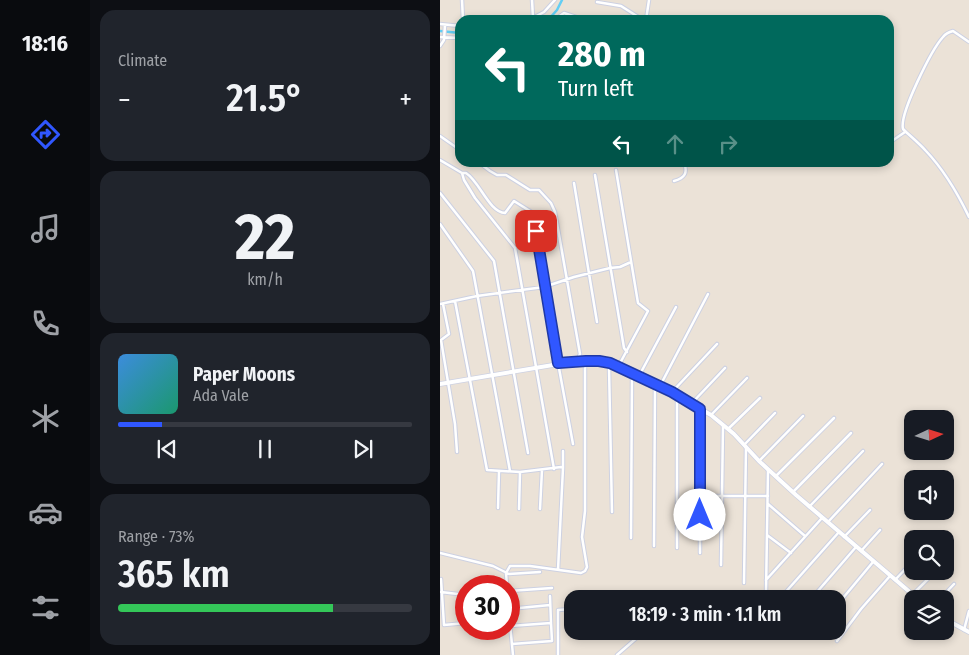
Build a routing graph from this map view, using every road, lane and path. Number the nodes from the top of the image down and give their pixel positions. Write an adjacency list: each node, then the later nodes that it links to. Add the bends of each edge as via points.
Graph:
1 (462, 0): 6 (street)
2 (532, 0): 7 (street)
3 (555, 0): 8 (street)
4 (648, 0): 10 (street)
5 (597, 2): 9 (street, via 621,6)
6 (463, 15)
7 (531, 15)
8 (539, 15)
9 (636, 15)
10 (645, 15)
11 (440, 24): 12 (street)
12 (446, 25): 13 (street); 15 (street)
13 (455, 26)
14 (455, 38): 15 (street)
15 (442, 39): 17 (street)
16 (969, 42): 18 (street, via 953,31 938,43 903,118)
17 (440, 48)
18 (905, 132): 20 (street); 31 (street, via 926,150 962,202)
19 (440, 136): 21 (street)
20 (894, 140)
21 (455, 146)
22 (440, 160): 26 (street)
23 (485, 167): 36 (street, via 497,175 506,175 530,190 539,190 551,203)
24 (685, 167): 28 (street, via 685,176)
25 (616, 170): 33 (street)
26 (462, 174): 37 (street, via 473,178 498,211 506,213 514,201 533,213); 38 (street, via 475,198 515,248)
27 (595, 175): 34 (street)
28 (674, 181)
29 (574, 183): 35 (street)
30 (440, 193): 39 (street, via 492,257)
31 (969, 218)
32 (440, 224): 41 (street, via 473,272)
33 (632, 262): 34 (street); 47 (street, via 638,303 648,311)
34 (610, 268): 35 (street); 47 (street)
35 (589, 273): 36 (street); 45 (street)
36 (567, 281): 37 (street); 48 (street, via 580,354)
37 (544, 287): 38 (street); 50 (street)
38 (522, 290): 39 (street); 52 (street)
39 (500, 293): 41 (street); 55 (street)
40 (708, 294): 63 (street)
41 (477, 296): 42 (street); 57 (street)
42 (455, 301): 43 (street); 60 (street)
43 (441, 304): 61 (street, via 449,334 441,340)
44 (676, 307): 58 (street)
45 (597, 322)
46 (717, 344): 64 (street)
47 (626, 352): 53 (street)
48 (577, 361): 49 (street); 50 (street)
49 (586, 361): 51 (street); 121 (street, via 582,536 586,567 581,572)
50 (558, 363): 52 (street); 76 (street)
51 (610, 363): 53 (street); 103 (street)
52 (536, 366): 55 (street); 85 (street)
53 (618, 367): 56 (street)
54 (725, 368): 67 (street)
55 (514, 370): 57 (street); 81 (street)
56 (632, 374): 58 (street); 111 (street)
57 (492, 375): 60 (street); 89 (street)
58 (638, 377): 63 (street)
59 (747, 378): 70 (street)
60 (470, 379): 61 (street); 88 (street, via 487,470)
61 (448, 383): 62 (street); 80 (street)
62 (440, 384)
63 (657, 386): 64 (street); 112 (street)
64 (672, 392): 65 (street)
65 (677, 395): 67 (street); 114 (street)
66 (760, 398): 74 (street)
67 (691, 404): 68 (street)
68 (700, 409): 70 (street); 93 (street)
69 (776, 413): 77 (street)
70 (712, 415): 73 (street)
71 (803, 416): 82 (street)
72 (834, 418): 91 (street)
73 (723, 424): 74 (street); 94 (street)
74 (728, 428): 77 (street)
75 (851, 434): 92 (street)
76 (573, 444)
77 (745, 446): 82 (street); 95 (street)
78 (563, 451): 84 (street)
79 (864, 451): 98 (street)
80 (457, 452)
81 (528, 453)
82 (759, 461): 86 (street)
83 (882, 464): 105 (street)
84 (563, 468): 85 (street); 121 (street)
85 (554, 469): 87 (street)
86 (768, 469): 91 (street); 96 (street)
87 (542, 470): 90 (street); 101 (street)
88 (499, 471): 89 (street); 99 (street)
89 (510, 471): 90 (street)
90 (520, 472): 100 (street)
91 (776, 476): 92 (street)
92 (793, 492): 98 (street)
93 (700, 496): 94 (street); 117 (street)
94 (722, 496): 95 (street); 120 (street)
95 (745, 496): 96 (street); 130 (street)
96 (768, 496): 97 (street)
97 (768, 504): 108 (street); 109 (street)
98 (809, 506): 104 (street)
99 (498, 508)
100 (519, 509)
101 (540, 509)
102 (870, 510): 110 (street)
103 (612, 512)
104 (822, 518): 105 (street); 109 (street)
105 (827, 522): 107 (street)
106 (880, 530): 115 (street)
107 (839, 532): 110 (street); 135 (street)
108 (767, 535): 118 (street); 127 (street)
109 (805, 536): 118 (street)
110 (844, 537): 113 (street)
111 (630, 538)
112 (654, 546)
113 (856, 547): 115 (street); 136 (street)
114 (677, 548)
115 (861, 551): 119 (street)
116 (440, 553): 124 (street, via 493,566)
117 (700, 553)
118 (790, 553): 127 (street)
119 (874, 562): 125 (street); 142 (street)
120 (721, 565)
121 (558, 570): 124 (street, via 510,566)
122 (904, 570): 128 (street)
123 (540, 572): 124 (street)
124 (506, 573)
125 (890, 576): 128 (street); 156 (street)
126 (441, 579): 140 (street)
127 (766, 580): 134 (street)
128 (895, 580): 137 (street)
129 (927, 580): 138 (street)
130 (744, 583)
131 (954, 584): 139 (street)
132 (552, 588): 133 (street)
133 (520, 590)
134 (766, 590)
135 (787, 590)
136 (819, 590)
137 (906, 590)
138 (917, 590)
139 (948, 590)
140 (441, 592): 141 (street); 149 (street, via 444,625)
141 (455, 594)
142 (846, 595)
143 (550, 596): 144 (street)
144 (550, 605): 145 (street); 148 (street)
145 (520, 608)
146 (564, 610): 159 (street, via 558,610)
147 (969, 611): 152 (street)
148 (550, 623): 151 (street); 157 (street, via 552,641)
149 (455, 624)
150 (954, 624): 152 (street)
151 (520, 625)
152 (964, 630): 153 (street)
153 (969, 632)
154 (512, 640): 157 (street)
155 (634, 640): 160 (street)
156 (837, 641)
157 (512, 644): 158 (street)
158 (513, 655)
159 (558, 655)
160 (617, 655)

